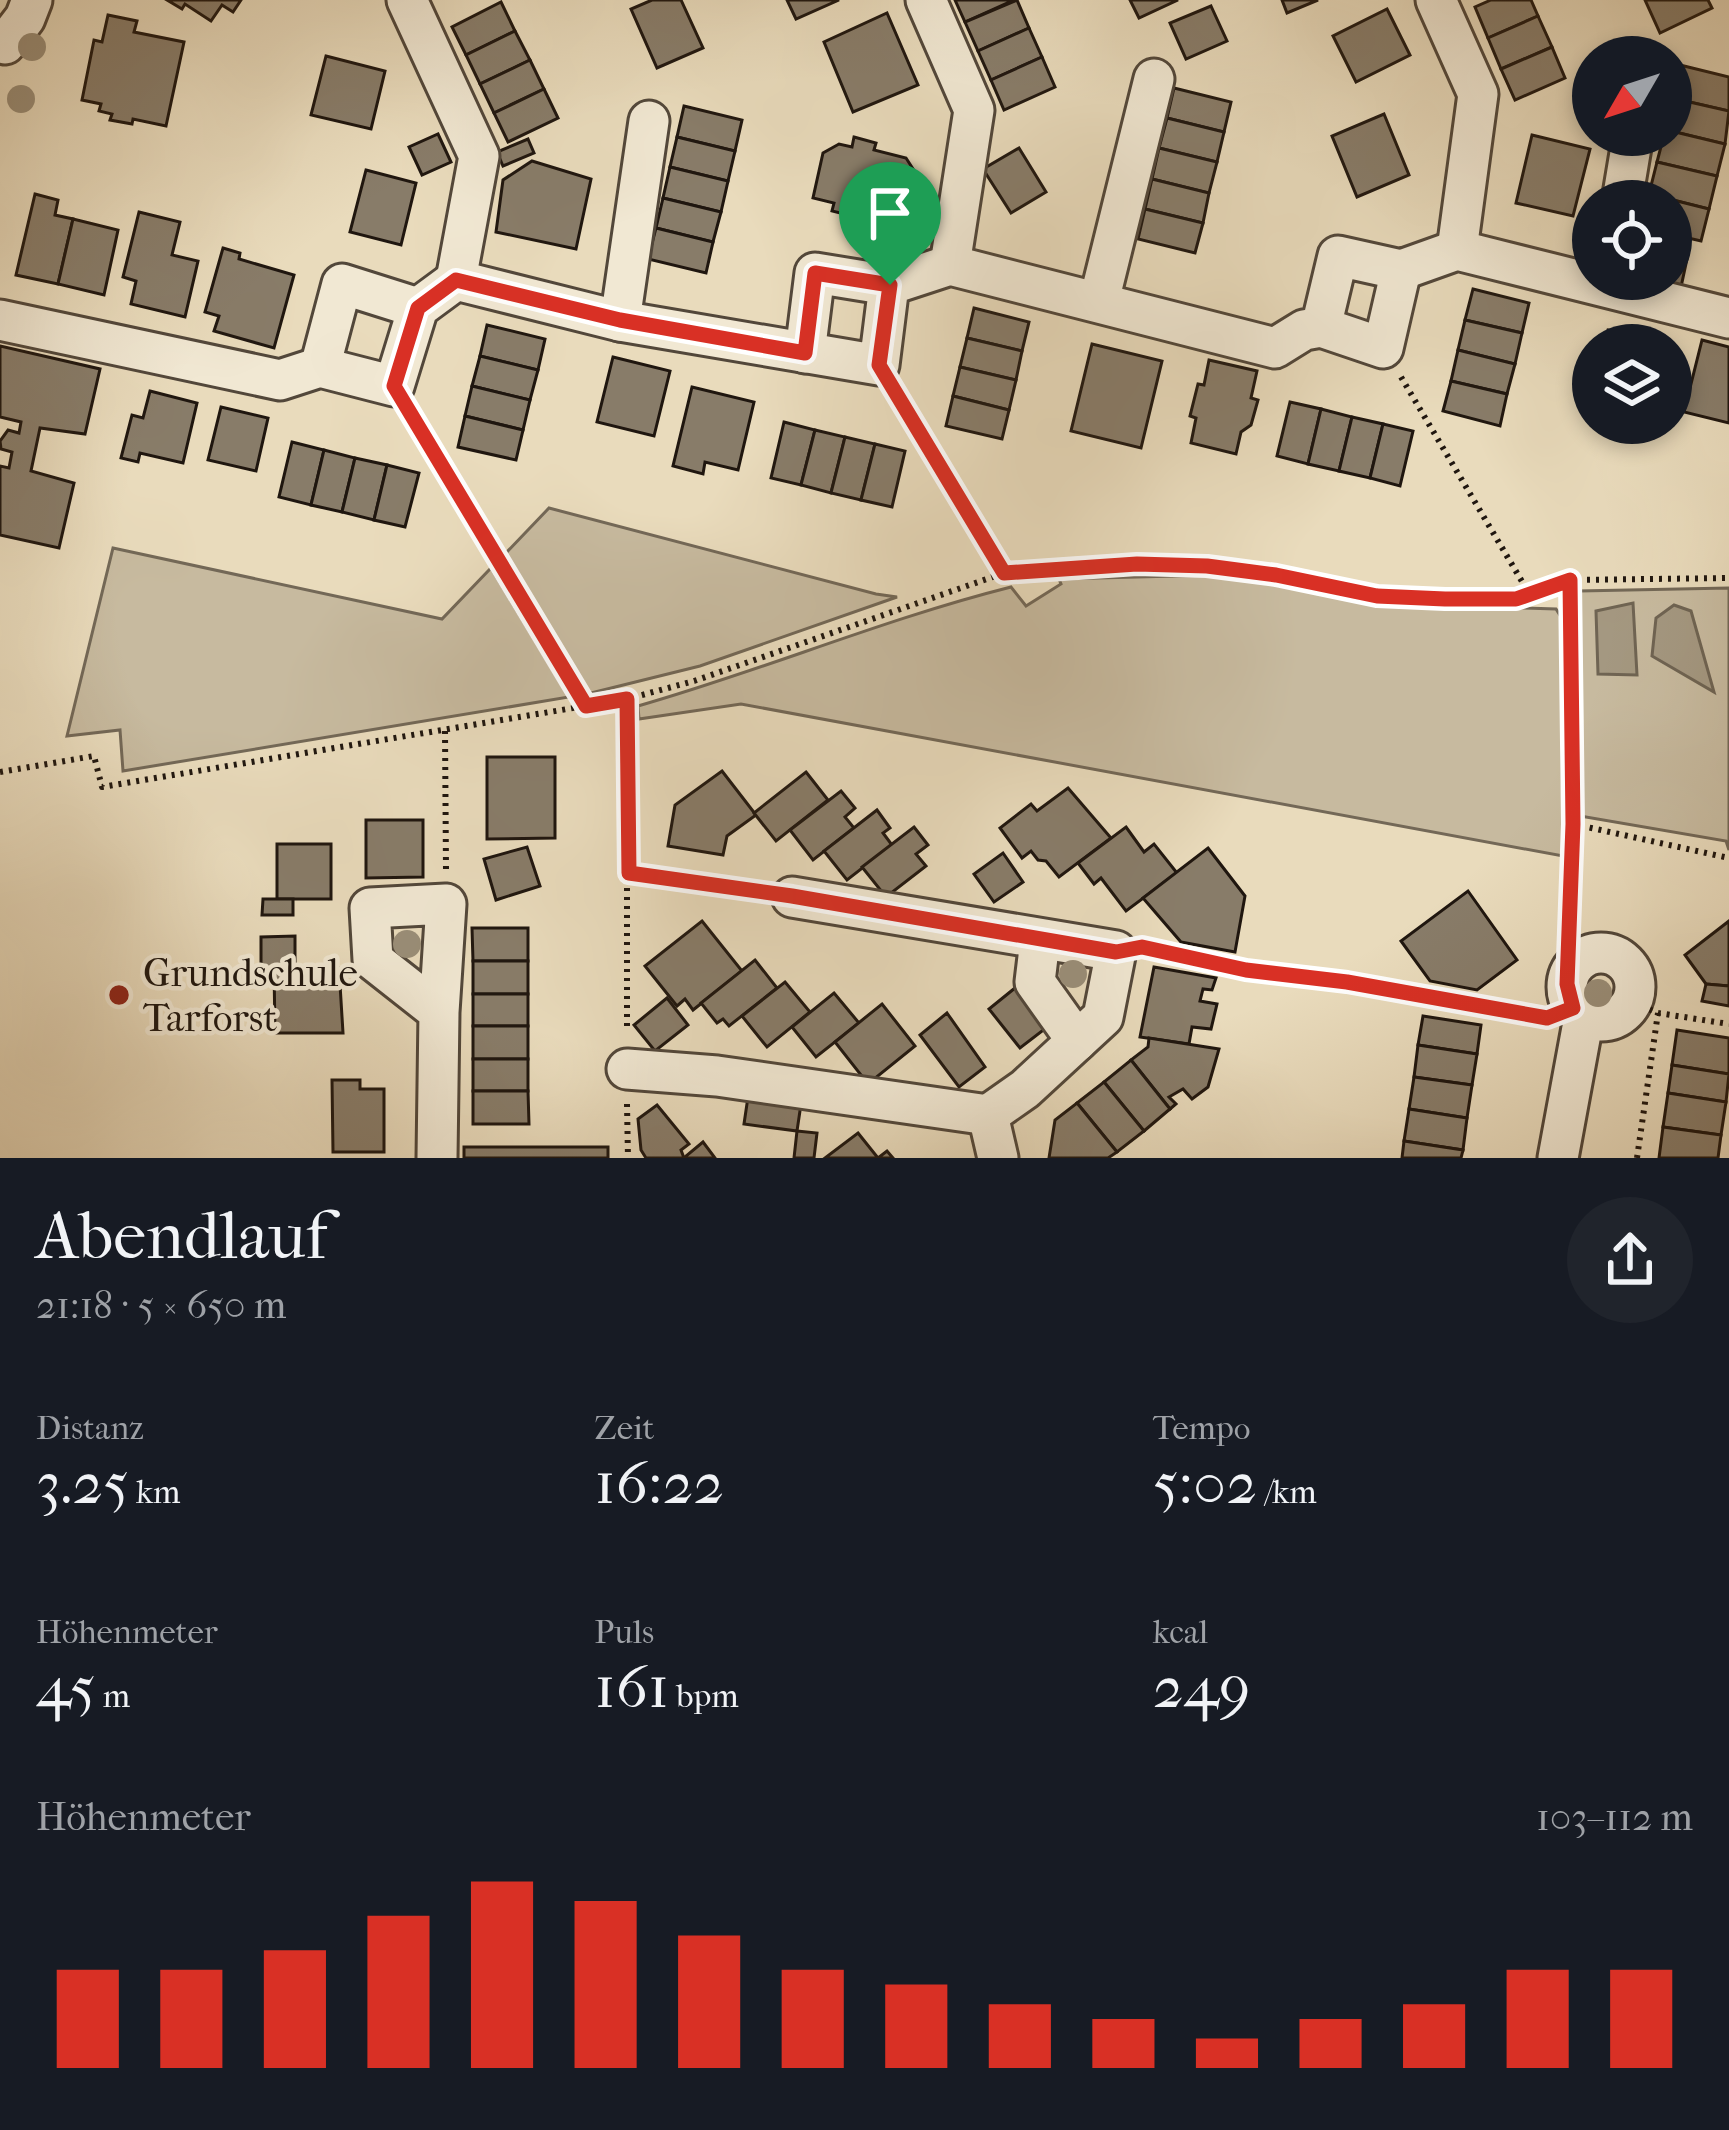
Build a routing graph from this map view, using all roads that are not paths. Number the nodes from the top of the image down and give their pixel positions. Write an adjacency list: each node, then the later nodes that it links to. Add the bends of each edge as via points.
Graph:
1 (2, 0): 6 (street)
2 (32, 0): 6 (street, via 25,18)
3 (406, 0): 13 (street, via 479,156)
4 (926, 0): 10 (street, via 974,110)
5 (1436, 0): 9 (street, via 1478,94)
6 (1, 35)
7 (1154, 80): 16 (street)
8 (649, 121): 20 (street)
9 (1457, 250): 11 (street); 12 (street)
10 (950, 266): 14 (street); 16 (street)
11 (1401, 270): 21 (street, via 1338,256); 21 (street, via 1383,348)
12 (1572, 275)
13 (456, 280): 17 (street); 20 (street)
14 (890, 285): 22 (street, via 879,365); 22 (street, via 815,273)
15 (1667, 300): 18 (street)
16 (1099, 301): 21 (street, via 1275,348)
17 (418, 308): 23 (street, via 394,386); 23 (street, via 342,284)
18 (1729, 318)
19 (0, 320): 23 (street, via 280,380)
20 (620, 320): 22 (street)
21 (1321, 327)
22 (805, 353)
23 (320, 367)
24 (792, 896): 25 (street)
25 (1040, 940): 28 (street, via 1035,982); 28 (street, via 1116,952 1102,1017)
26 (1576, 999): 26 (street, via 1613,1019 1645,1007 1619,957 1593,953 1576,962); 33 (street)
27 (439, 1012): 27 (street, via 446,904 370,908 374,960); 31 (street)
28 (1077, 1041): 30 (street)
29 (627, 1069): 30 (street)
30 (988, 1115): 32 (street)
31 (437, 1158)
32 (998, 1158)
33 (1558, 1158)

